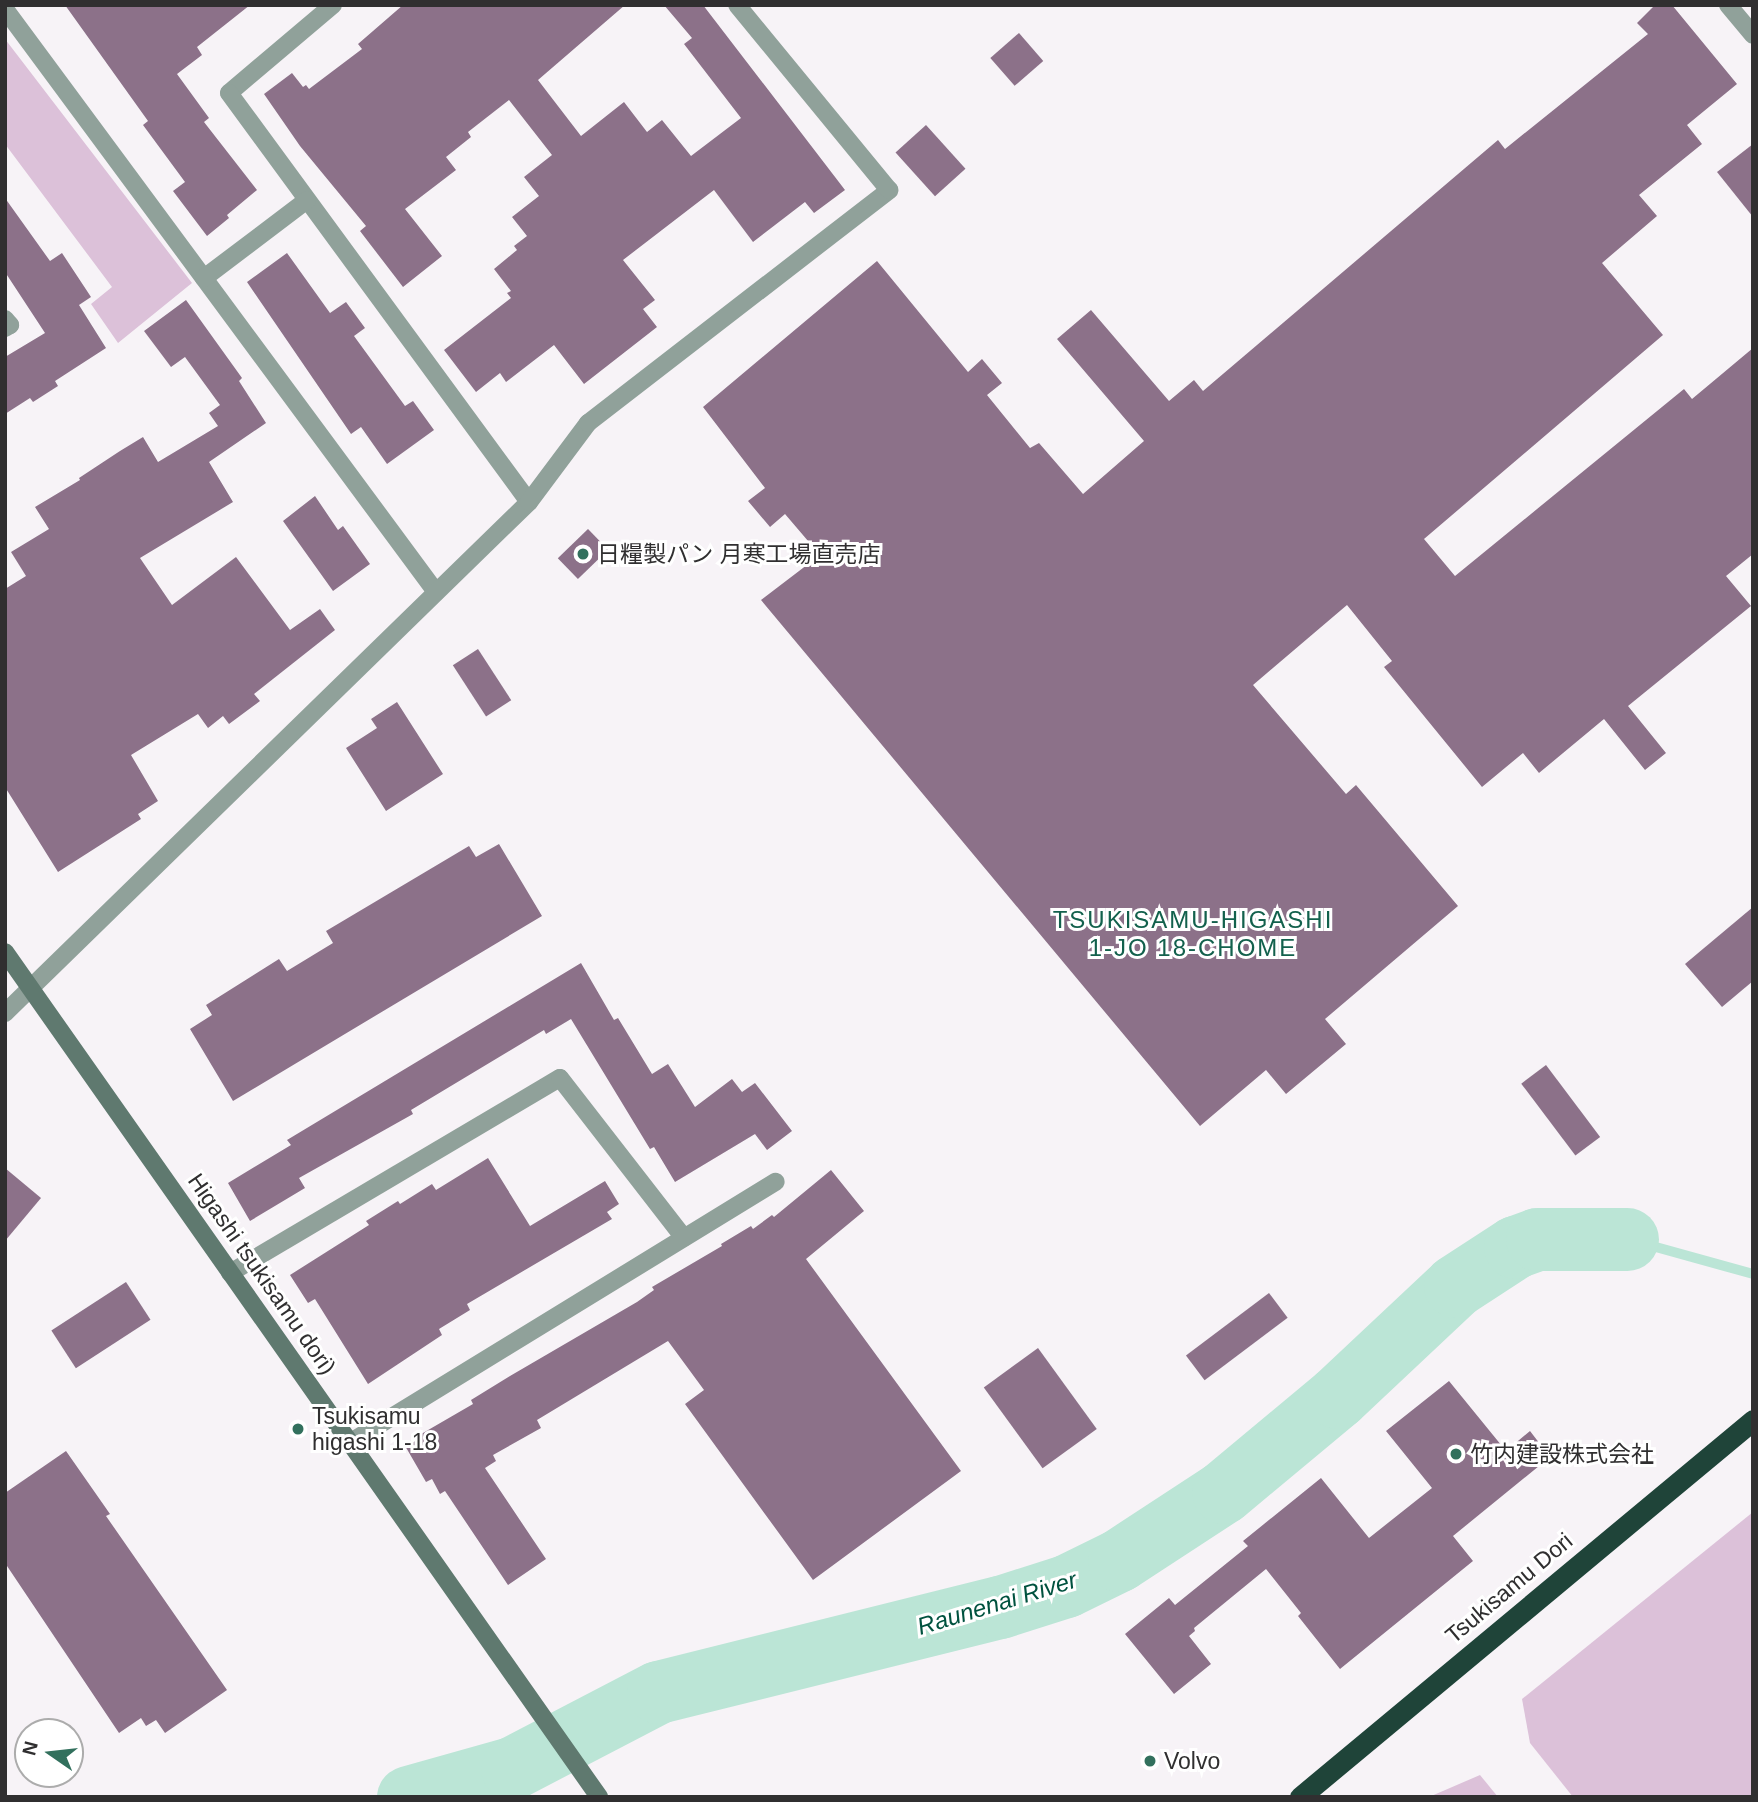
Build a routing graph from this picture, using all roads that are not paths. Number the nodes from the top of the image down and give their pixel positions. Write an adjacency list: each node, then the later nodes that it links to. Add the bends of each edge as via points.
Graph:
1 (333, 5): 6 (street, via 229,93)
2 (737, 5): 10 (street, via 889,190 588,423)
3 (1728, 5): 5 (street)
4 (5, 9): 7 (street)
5 (1753, 35)
6 (307, 200): 7 (street); 10 (street)
7 (204, 278): 11 (street)
8 (5, 319): 9 (street, via 10,325)
9 (5, 328)
10 (529, 502): 11 (street)
11 (436, 592): 13 (street)
12 (5, 952): 13 (street, Higashi tsukisamu dori))
13 (30, 988): 14 (street); 17 (street, Higashi tsukisamu dori))
14 (5, 1013)
15 (776, 1182): 16 (street)
16 (684, 1238): 17 (street, via 560,1078); 19 (street)
17 (230, 1273): 19 (street, Higashi tsukisamu dori))
18 (1753, 1420): 21 (highway, Tsukisamu Dori)
19 (351, 1442): 20 (street, Higashi tsukisamu dori))
20 (599, 1797)
21 (1300, 1797)

